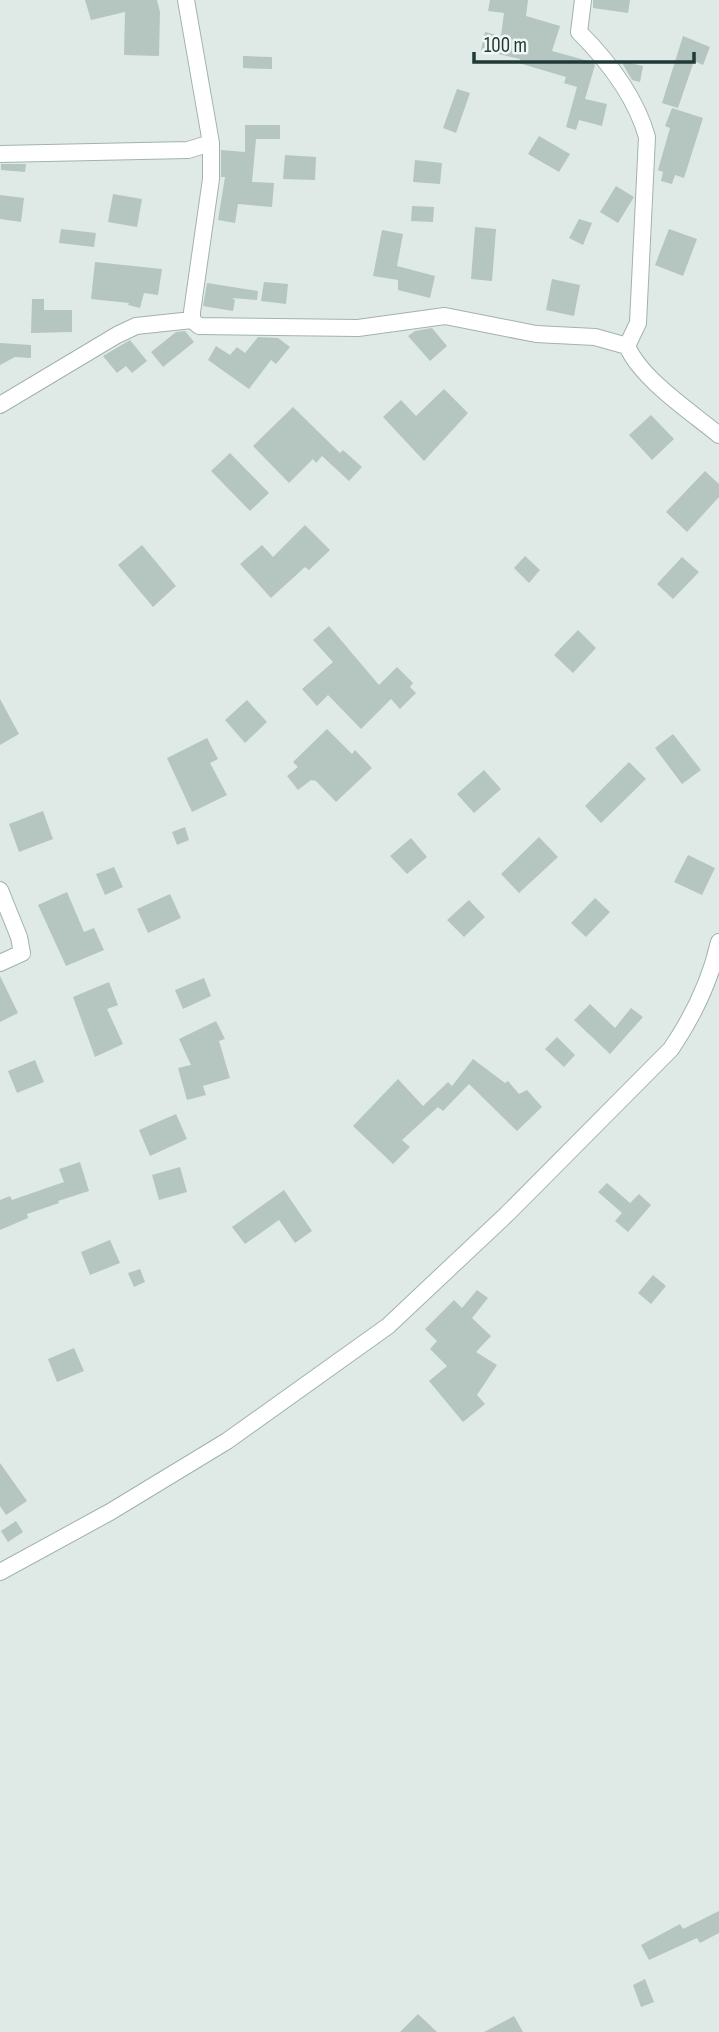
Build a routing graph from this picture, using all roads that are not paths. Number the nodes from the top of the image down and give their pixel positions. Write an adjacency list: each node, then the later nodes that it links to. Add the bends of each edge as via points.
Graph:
1 (186, 0): 3 (street)
2 (583, 0): 6 (street, via 579,32 597,50 641,116 647,137 638,323)
3 (211, 143): 4 (street, via 188,150); 5 (street, via 211,179)
4 (0, 154)
5 (192, 320): 6 (street, via 210,328 358,328 445,316 536,334 595,337); 7 (street, via 136,327)
6 (627, 346): 8 (street, via 660,386)
7 (0, 405)
8 (719, 435)
9 (0, 890): 11 (street, via 22,953)
10 (719, 942): 12 (street, via 693,1017 671,1049 388,1326 226,1441)
11 (0, 962)
12 (0, 1572)

